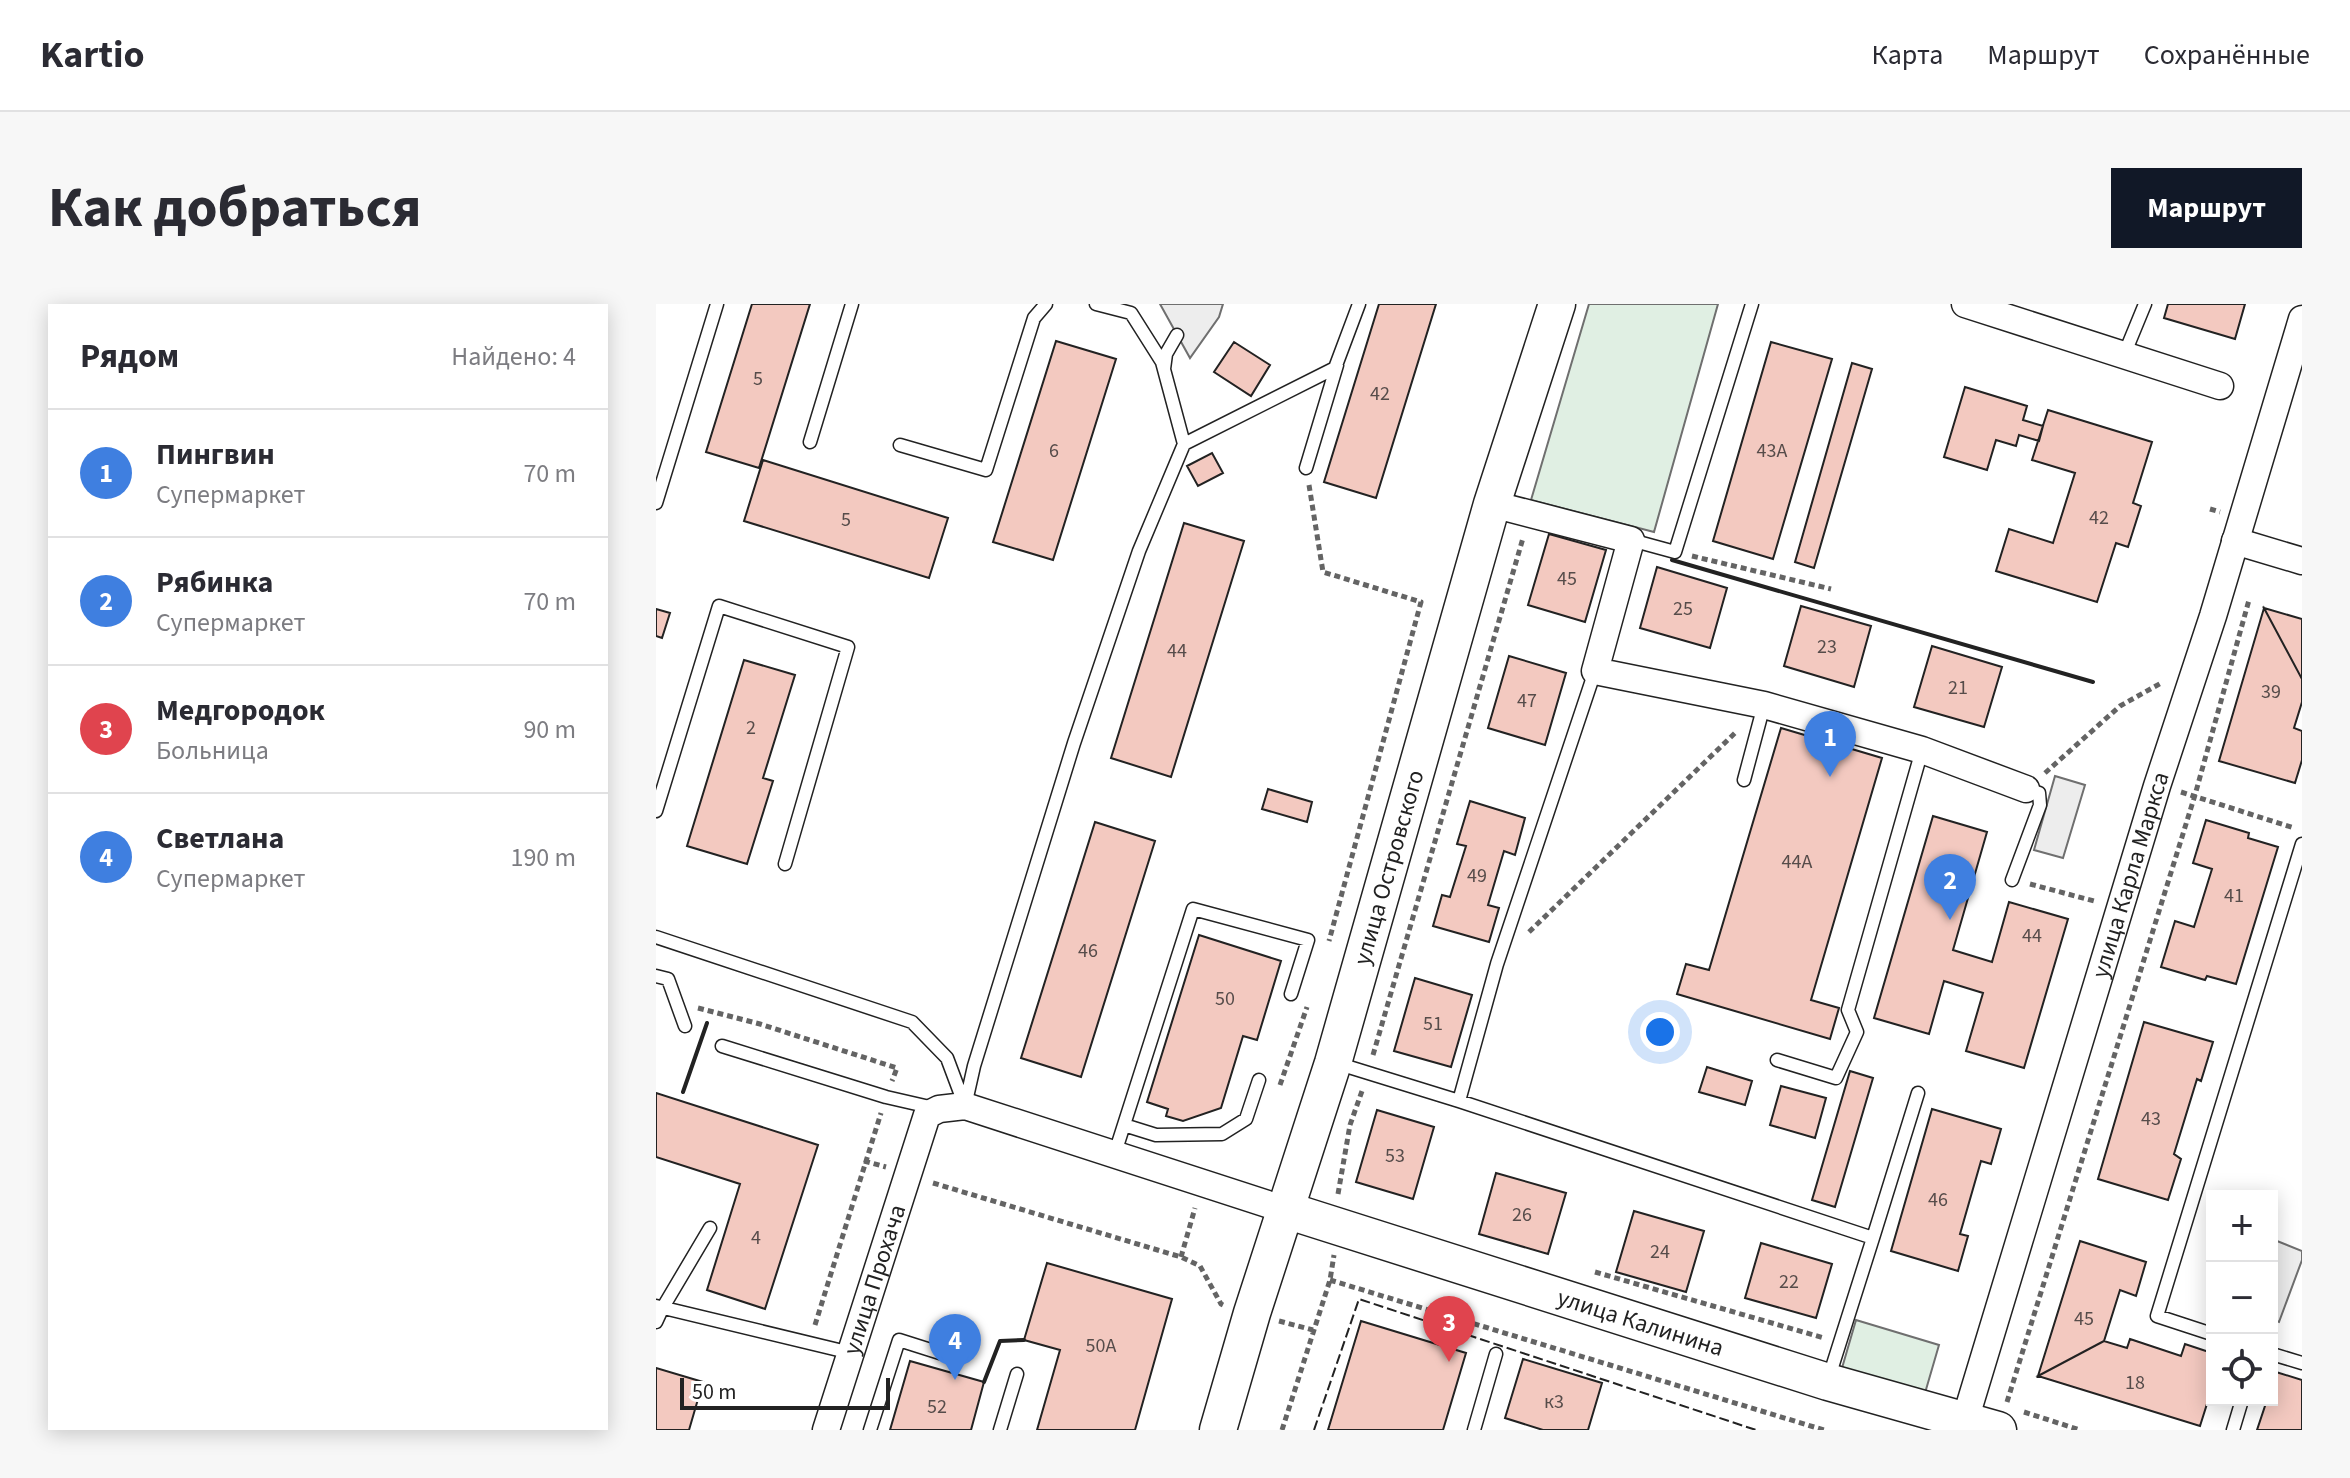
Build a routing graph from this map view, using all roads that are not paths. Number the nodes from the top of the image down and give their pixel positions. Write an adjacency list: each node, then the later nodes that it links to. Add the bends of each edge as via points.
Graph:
1 (717, 304): 20 (lane)
2 (852, 304): 16 (lane)
3 (1046, 304): 18 (lane, via 1034,318 986,470)
4 (1096, 304): 14 (lane, via 1131,313)
5 (1359, 304): 13 (lane)
6 (1557, 304): 21 (street, улица Островского)
7 (1752, 304): 22 (lane, via 1675,552)
8 (1965, 304): 12 (street)
9 (2145, 304): 12 (lane)
10 (2302, 319): 23 (street, улица Карла Маркса)
11 (1177, 335): 14 (lane)
12 (2124, 355): 15 (street)
13 (1337, 365): 17 (lane); 19 (lane)
14 (1164, 369): 17 (lane)
15 (2220, 386)
16 (810, 442)
17 (1184, 444): 44 (lane, via 1139,551 1074,743 974,1066)
18 (900, 445)
19 (1306, 468)
20 (656, 503)
21 (1492, 504): 22 (street); 40 (street, улица Островского)
22 (1631, 540): 25 (street)
23 (2235, 541): 24 (street); 61 (street, улица Карла Маркса, via 2120,908)
24 (2302, 561)
25 (1595, 671): 26 (street); 43 (lane, via 1497,964)
26 (1764, 705): 27 (street); 28 (lane)
27 (1922, 750): 29 (street); 39 (lane, via 1848,1010 1857,1032 1836,1078)
28 (1744, 780)
29 (2038, 793): 33 (lane, via 2040,805)
30 (656, 811): 32 (lane, via 719,606 848,647)
31 (2302, 844): 52 (lane, via 2157,1316)
32 (785, 864)
33 (2012, 880)
34 (656, 937): 44 (lane, via 912,1022 947,1058)
35 (656, 976): 37 (lane, via 668,979)
36 (1291, 994): 45 (lane, via 1308,940 1193,909)
37 (685, 1026)
38 (722, 1046): 44 (lane, via 886,1097)
39 (1777, 1060)
40 (1333, 1063): 43 (lane); 47 (street, улица Островского)
41 (1259, 1080): 45 (lane, via 1246,1119 1222,1134 1156,1135)
42 (1918, 1093): 49 (lane)
43 (1459, 1101): 49 (lane)
44 (952, 1107): 46 (street); 53 (street, улица Прохача, via 927,1115)
45 (1124, 1125): 46 (lane)
46 (1114, 1156): 47 (street)
47 (1286, 1210): 59 (street, улица Калинина); 65 (street, улица Островского)
48 (710, 1228): 50 (lane)
49 (1873, 1238): 59 (lane)
50 (659, 1307): 51 (lane); 53 (lane)
51 (656, 1322)
52 (2206, 1332)
53 (851, 1353): 62 (street, улица Прохача)
54 (940, 1353): 63 (lane, via 899,1340)
55 (1496, 1354): 66 (lane)
56 (2278, 1356): 57 (lane)
57 (2302, 1363)
58 (1017, 1374): 64 (lane)
59 (1828, 1382): 61 (street, улица Калинина)
60 (2240, 1406): 67 (lane)
61 (1990, 1419)
62 (826, 1430)
63 (870, 1430)
64 (1000, 1430)
65 (1218, 1430)
66 (1474, 1430)
67 (2233, 1430)

